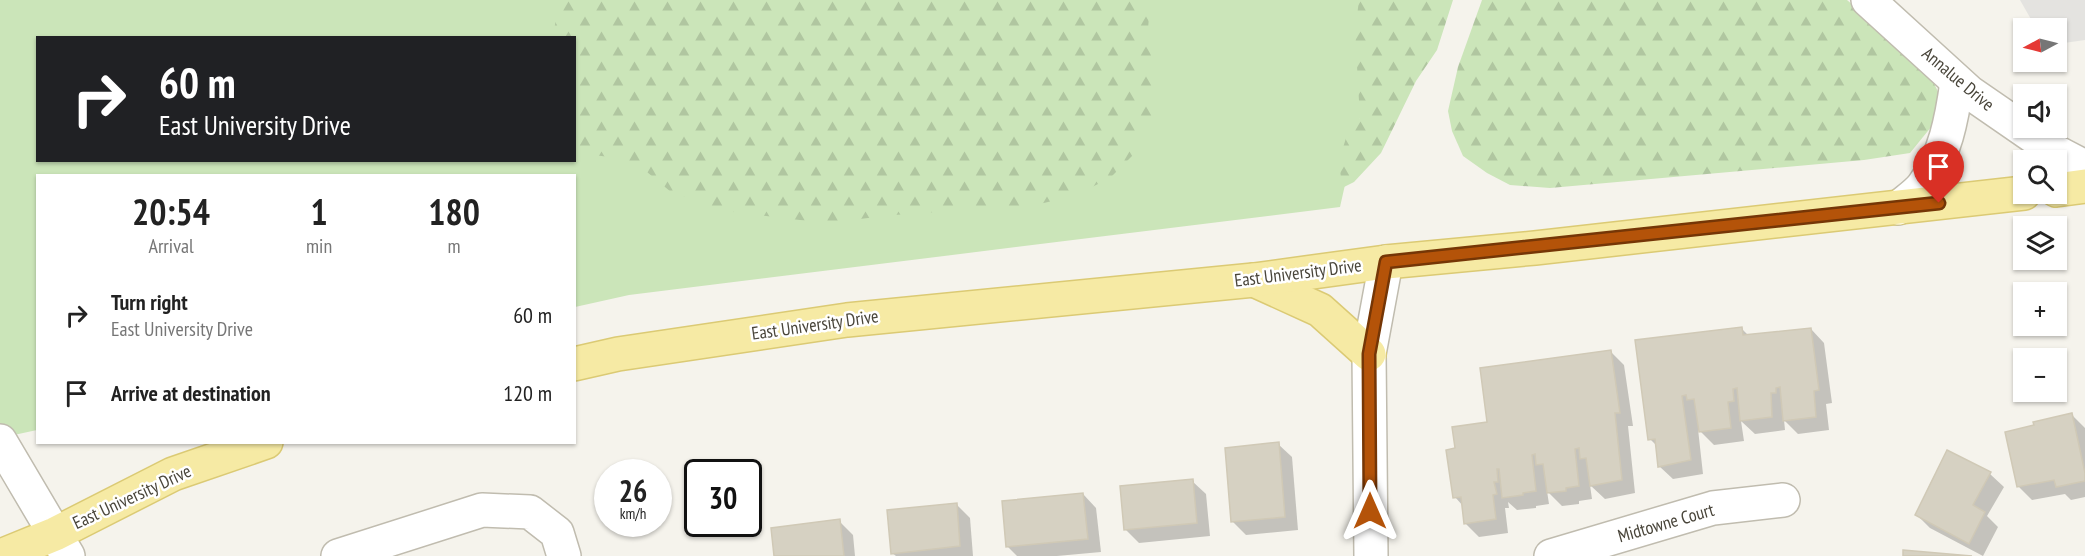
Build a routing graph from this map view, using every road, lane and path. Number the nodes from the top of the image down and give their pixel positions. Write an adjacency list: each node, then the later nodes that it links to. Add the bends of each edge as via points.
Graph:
1 (1868, 0): 2 (street, Annalue Drive)
2 (1958, 82): 3 (street, Annalue Drive, via 2056,152); 7 (street, via 1944,144 1934,168 1922,188)
3 (2085, 168)
4 (2085, 186): 5 (main road)
5 (2067, 188)
6 (2013, 194): 7 (main road, East University Drive)
7 (1898, 208): 8 (main road, East University Drive)
8 (1386, 262): 9 (main road, East University Drive); 10 (street)
9 (1254, 280): 10 (main road, via 1320,310); 11 (main road, East University Drive, via 847,320)
10 (1369, 354): 19 (street)
11 (576, 364)
12 (0, 441): 15 (street)
13 (260, 444): 15 (main road, East University Drive, via 173,474)
14 (1783, 500): 20 (street, Midtowne Court, via 1713,508)
15 (61, 545): 16 (main road, East University Drive)
16 (1, 556)
17 (338, 556): 18 (street, via 482,510 530,512 557,533)
18 (564, 556)
19 (1371, 556)
20 (1551, 556)

